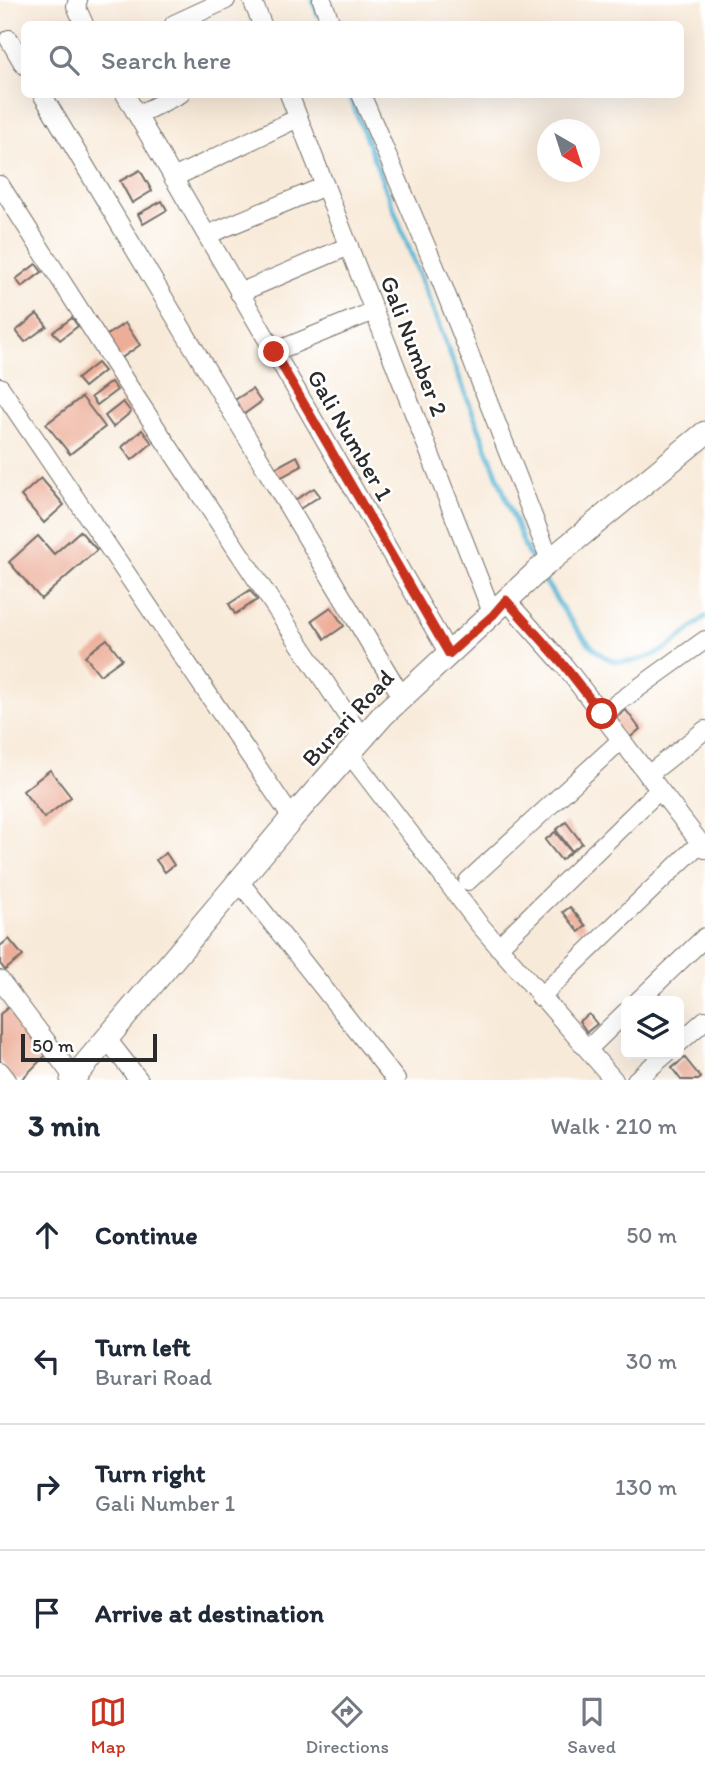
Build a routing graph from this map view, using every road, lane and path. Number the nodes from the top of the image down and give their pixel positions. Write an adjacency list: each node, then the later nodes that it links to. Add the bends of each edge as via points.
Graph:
1 (226, 0): 4 (street)
2 (252, 0): 5 (street)
3 (322, 0): 6 (street)
4 (180, 21)
5 (261, 21)
6 (330, 21)
7 (9, 39): 8 (street)
8 (21, 60)
9 (44, 98): 30 (street)
10 (127, 98): 14 (street, Gali Number 1)
11 (172, 98): 14 (street)
12 (290, 98): 15 (street, Gali Number 2)
13 (362, 98): 26 (street, via 441,281)
14 (137, 115): 16 (street, Gali Number 1)
15 (298, 118): 16 (street); 18 (street, Gali Number 2)
16 (173, 178): 19 (street, Gali Number 1)
17 (0, 185): 34 (street)
18 (325, 186): 19 (street); 20 (street, Gali Number 2)
19 (206, 235): 21 (street, Gali Number 1)
20 (349, 246): 21 (street); 22 (street, Gali Number 2)
21 (239, 293): 23 (street, Gali Number 1)
22 (374, 311): 23 (street); 27 (street, Gali Number 2)
23 (274, 352): 29 (street, Gali Number 1)
24 (0, 387): 36 (street)
25 (705, 433): 26 (main road, Burari Road)
26 (546, 564): 27 (main road, Burari Road)
27 (507, 600): 29 (main road, Burari Road); 31 (street)
28 (705, 640): 31 (street)
29 (449, 654): 30 (main road, Burari Road)
30 (402, 697): 34 (main road, Burari Road)
31 (602, 714): 33 (street)
32 (705, 730): 35 (street)
33 (621, 740): 35 (street); 39 (street)
34 (356, 746): 36 (main road, Burari Road); 41 (street)
35 (653, 783): 37 (street); 41 (street)
36 (292, 818): 38 (main road, Burari Road)
37 (703, 846): 44 (street)
38 (239, 881): 47 (main road, Burari Road); 55 (street)
39 (468, 881)
40 (705, 937): 43 (street)
41 (498, 947): 44 (street)
42 (0, 980): 52 (street)
43 (643, 996)
44 (540, 997): 49 (street)
45 (621, 1017): 49 (street)
46 (705, 1020): 48 (street)
47 (107, 1039): 52 (main road, Burari Road); 54 (street)
48 (684, 1039)
49 (589, 1049): 56 (street)
50 (660, 1059): 57 (street)
51 (0, 1071): 53 (street)
52 (73, 1079)
53 (6, 1080)
54 (139, 1080)
55 (396, 1080)
56 (614, 1080)
57 (636, 1080)

